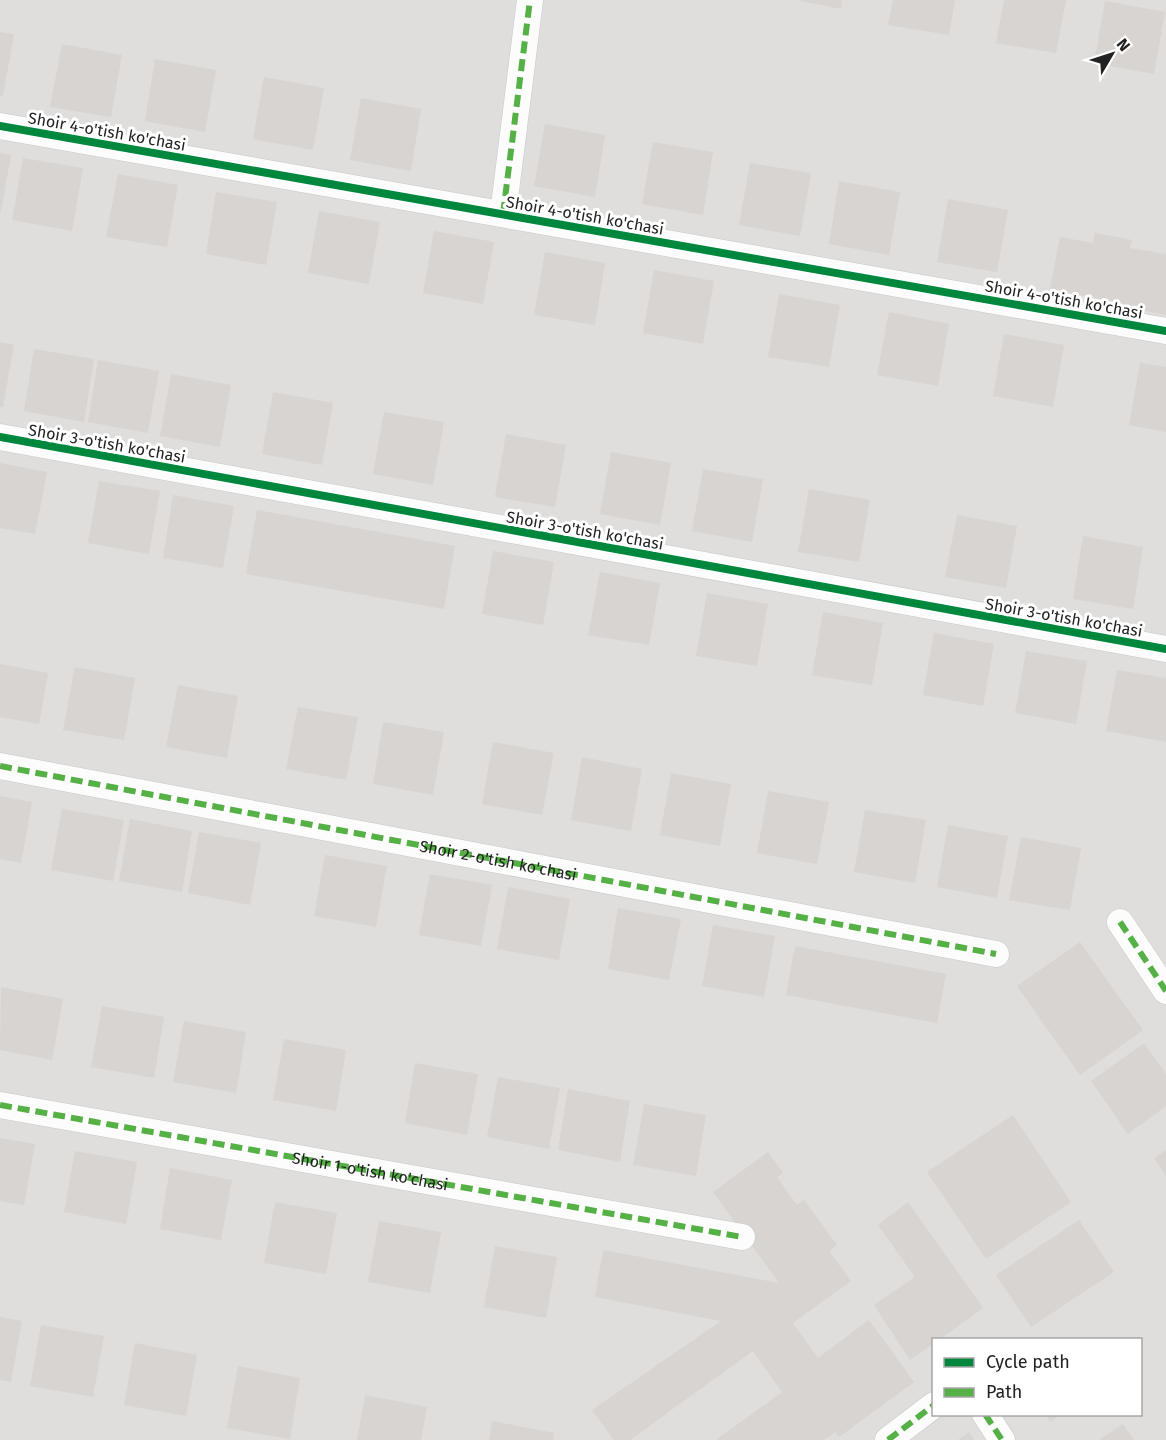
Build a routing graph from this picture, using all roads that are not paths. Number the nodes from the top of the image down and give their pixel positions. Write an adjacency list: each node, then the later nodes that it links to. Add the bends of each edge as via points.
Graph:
1 (530, 0): 3 (street)
2 (0, 126): 3 (street, Shoir 4-o'tish ko'chasi)
3 (503, 214): 4 (street, Shoir 4-o'tish ko'chasi)
4 (1166, 331)
5 (0, 438): 6 (street, Shoir 3-o'tish ko'chasi)
6 (1166, 649)
7 (0, 766): 9 (street, Shoir 2-o'tish ko'chasi)
8 (1120, 922): 10 (street)
9 (996, 954)
10 (1166, 991)
11 (0, 1105): 12 (street, Shoir 1-o'tish ko'chasi)
12 (742, 1237)
13 (932, 1407): 15 (street)
14 (986, 1416): 16 (street)
15 (888, 1440)
16 (1002, 1440)

